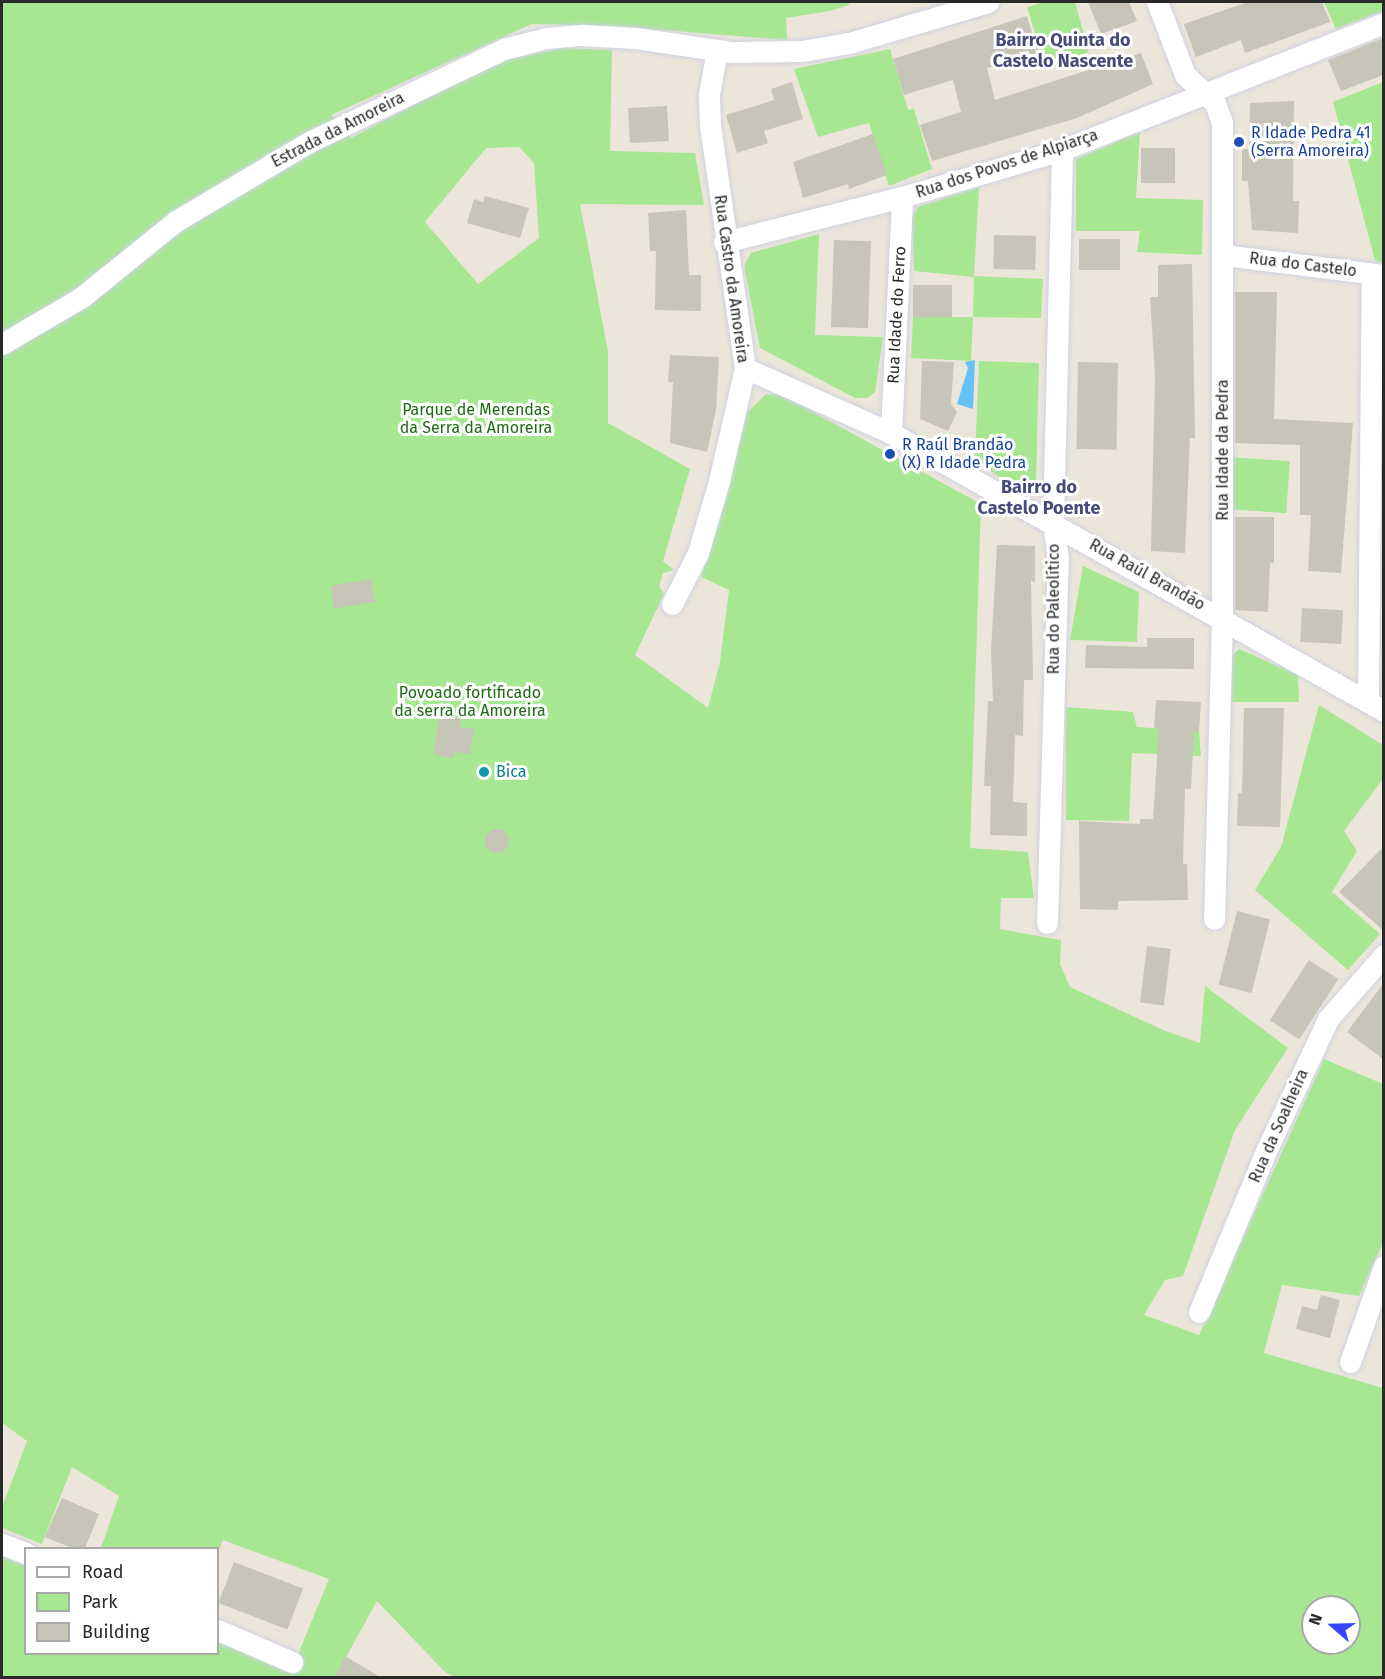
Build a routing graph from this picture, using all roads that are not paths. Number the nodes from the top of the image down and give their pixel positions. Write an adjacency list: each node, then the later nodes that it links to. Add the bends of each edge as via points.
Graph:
1 (988, 2): 4 (street, Estrada da Amoreira, via 825,48 777,52)
2 (1157, 2): 5 (street, Rua Idade da Pedra, via 1185,75)
3 (1383, 24): 5 (street, Rua dos Povos de Alpiarça)
4 (717, 50): 8 (street, Rua Castro da Amoreira, via 709,108); 11 (street, Estrada da Amoreira, via 582,35 546,38 504,49 310,141 176,221 82,297)
5 (1206, 92): 6 (street, Rua dos Povos de Alpiarça); 9 (street, Rua Idade da Pedra, via 1222,122)
6 (1062, 150): 7 (street, Rua dos Povos de Alpiarça); 14 (street, Rua do Paleolítico)
7 (902, 197): 8 (street, Rua dos Povos de Alpiarça); 13 (street, Rua Idade do Ferro)
8 (724, 242): 12 (street, Rua Castro da Amoreira)
9 (1223, 255): 10 (street, Rua do Castelo); 16 (street, Rua Idade da Pedra)
10 (1378, 274): 17 (street)
11 (2, 344)
12 (745, 368): 13 (street, Rua Raúl Brandão); 15 (street, Rua Castro da Amoreira, via 698,553)
13 (891, 433): 14 (street, Rua Raúl Brandão)
14 (1053, 523): 16 (street, Rua Raúl Brandão); 19 (street, Rua do Paleolítico, via 1058,558)
15 (672, 604)
16 (1222, 618): 17 (street, Rua Raúl Brandão); 18 (street, Rua Idade da Pedra)
17 (1376, 707)
18 (1214, 919)
19 (1047, 923)
20 (1383, 955): 22 (street, Rua da Soalheira, via 1328,1019 1266,1151)
21 (1383, 1266): 23 (street)
22 (1199, 1312)
23 (1350, 1362)
24 (2, 1544): 25 (street)
25 (24, 1552)
26 (219, 1630): 27 (street)
27 (292, 1662)

